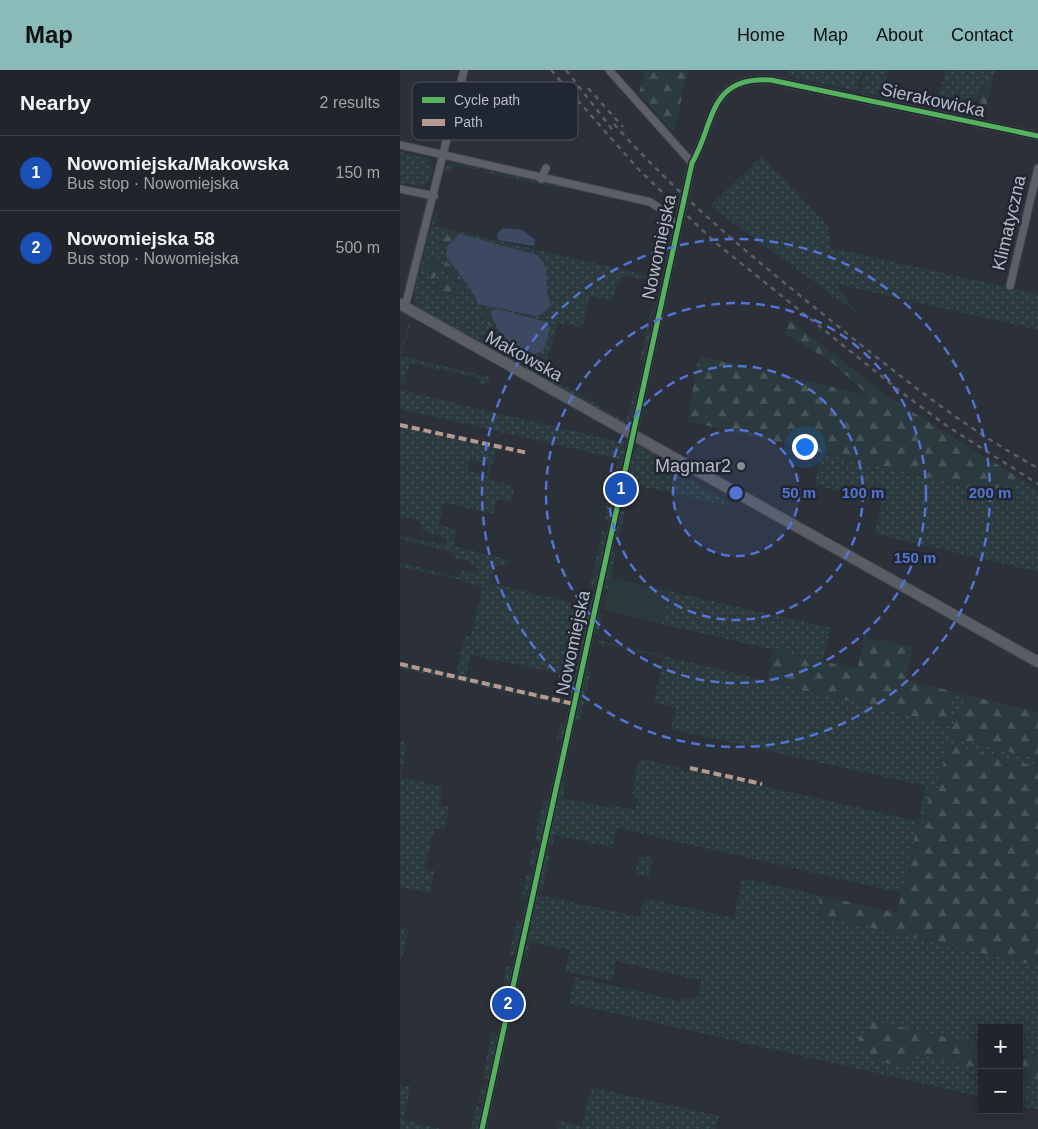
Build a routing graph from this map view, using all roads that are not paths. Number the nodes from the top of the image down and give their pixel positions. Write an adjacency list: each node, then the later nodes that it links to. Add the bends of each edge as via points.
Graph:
1 (609, 70): 6 (street)
2 (1038, 136): 6 (street, Sierakowicka, via 759,79 734,87 715,104)
3 (448, 140): 5 (street)
4 (400, 145): 5 (street)
5 (444, 156): 9 (street); 11 (street)
6 (692, 163): 12 (street, Nowomiejska)
7 (546, 168): 9 (street)
8 (1038, 168): 13 (street, Klimatyczna)
9 (542, 179): 12 (street, via 654,203)
10 (400, 189): 11 (street)
11 (434, 196): 14 (street)
12 (677, 228): 15 (street, Nowomiejska)
13 (1010, 286)
14 (403, 306): 15 (street, Makowska)
15 (633, 435): 16 (street, Makowska); 17 (street, Nowomiejska)
16 (1038, 662)
17 (482, 1129)

